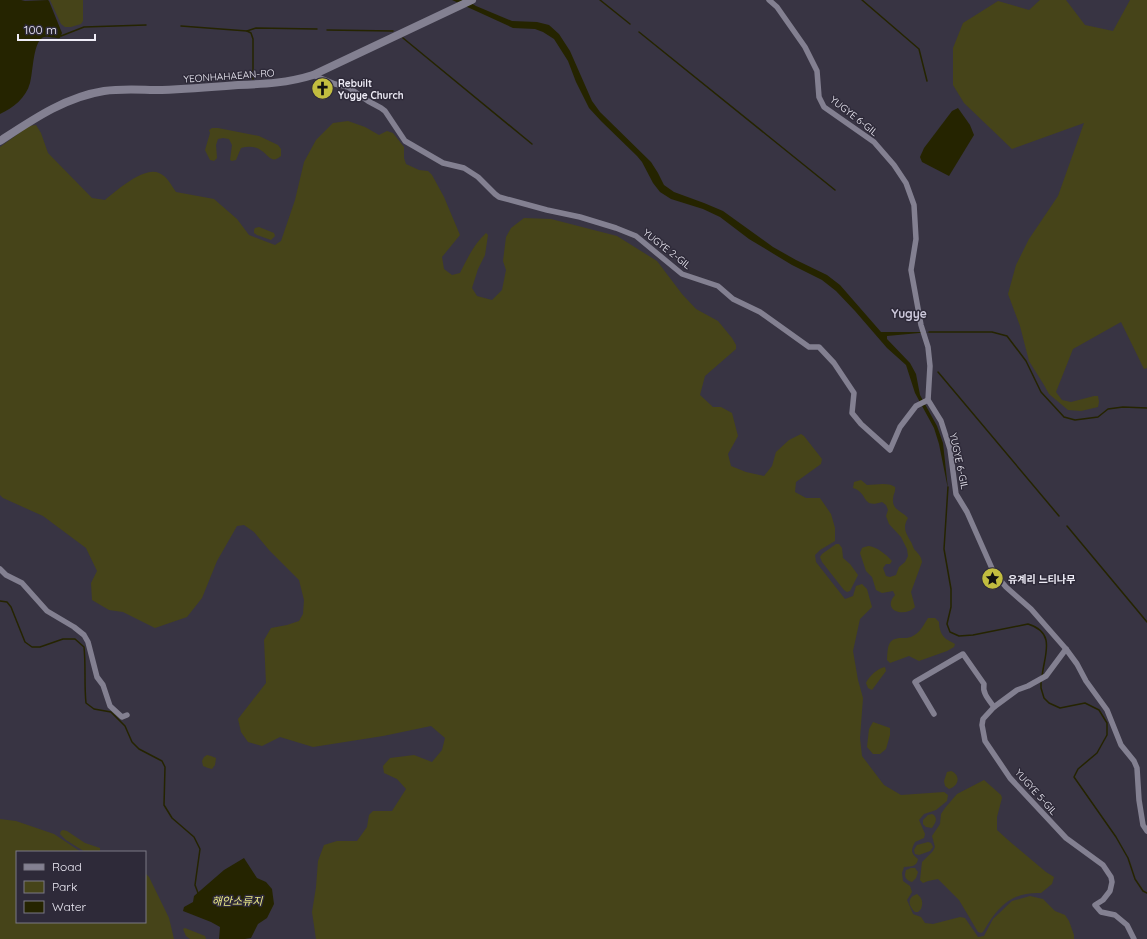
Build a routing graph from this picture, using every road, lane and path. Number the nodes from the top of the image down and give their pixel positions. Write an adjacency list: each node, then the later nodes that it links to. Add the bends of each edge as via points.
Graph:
1 (472, 0): 3 (street, YEONHAHAEAN-RO)
2 (769, 0): 5 (street, YUGYE 6-GIL, via 777,7 805,47 817,71 819,97 824,107 874,142 906,184 914,205 916,238 911,270 921,325 928,347)
3 (313, 75): 4 (street, YEONHAHAEAN-RO, via 273,83 103,91 60,105); 5 (street, YUGYE 2-GIL, via 348,87 381,108 405,141 443,163 464,168 478,177 499,197 580,217 636,236 682,274 718,286 809,347 819,347 834,363 854,393 852,413 890,450 900,427 916,406)
4 (0, 141)
5 (928, 400): 7 (street, YUGYE 6-GIL, via 941,421 948,442 956,494 967,512 994,573 1031,609)
6 (0, 569): 10 (street, via 22,583 47,611 84,635 97,677 103,685 110,706 122,717)
7 (1066, 649): 8 (street, YUGYE 5-GIL, via 1046,676 1017,690); 11 (street, YUGYE 6-GIL, via 1107,710 1121,745 1134,761 1143,825)
8 (994, 707): 9 (street, via 983,689 984,684 963,654 915,682); 12 (street, YUGYE 5-GIL, via 983,719 985,741 1010,778 1066,838 1103,865 1112,882 1104,900 1095,905 1100,912 1115,915 1127,925)
9 (934, 714)
10 (127, 715)
11 (1147, 831)
12 (1134, 939)

